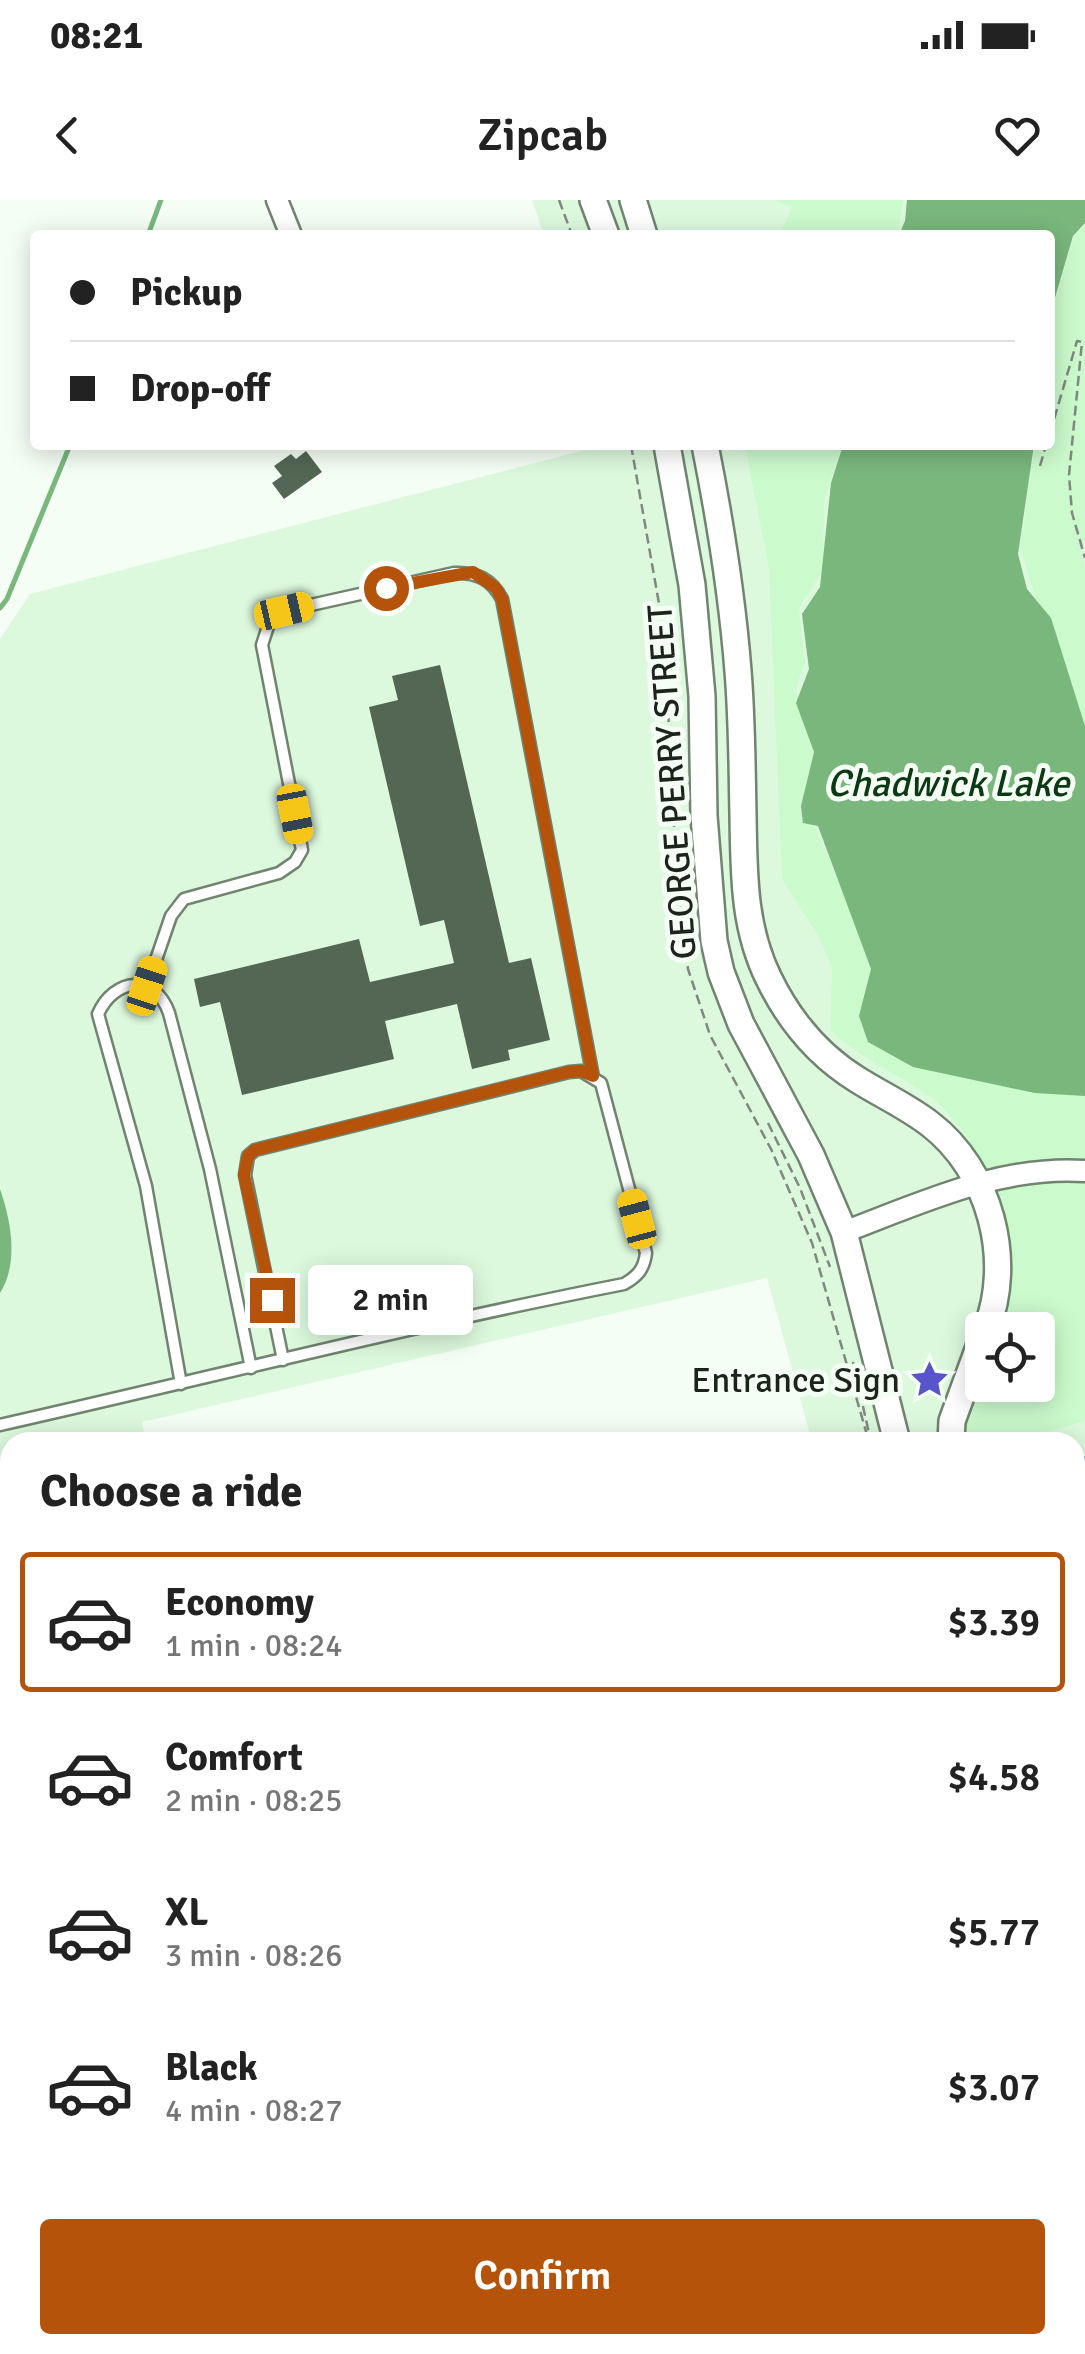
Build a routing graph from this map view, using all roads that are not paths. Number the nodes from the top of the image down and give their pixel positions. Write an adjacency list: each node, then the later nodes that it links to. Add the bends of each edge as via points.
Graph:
1 (278, 200): 4 (street)
2 (593, 200): 5 (street)
3 (632, 200): 6 (street)
4 (290, 230)
5 (604, 230)
6 (642, 230)
7 (668, 450): 13 (street, GEORGE PERRY STREET, via 696,617 706,864 721,972)
8 (707, 450): 12 (street, GEORGE PERRY STREET, via 738,672 745,892 758,953 818,1049 930,1124 957,1150)
9 (147, 986): 10 (lane, via 170,916 184,899 279,873 302,850 262,645 270,620 284,611 473,572 502,599); 16 (lane, via 158,991 170,1013); 17 (lane, via 114,992 98,1014 142,1170)
10 (593, 1076): 15 (lane, via 568,1072 248,1156 244,1175); 15 (lane, via 646,1253 637,1277)
11 (1085, 1171): 12 (street)
12 (976, 1183): 13 (street); 14 (street, GEORGE PERRY STREET, via 993,1224 998,1262)
13 (844, 1232): 20 (street, GEORGE PERRY STREET)
14 (992, 1312)
15 (284, 1360): 16 (lane)
16 (251, 1368): 17 (lane)
17 (180, 1384): 19 (lane)
18 (965, 1385): 21 (street)
19 (0, 1425)
20 (894, 1432)
21 (951, 1432)

